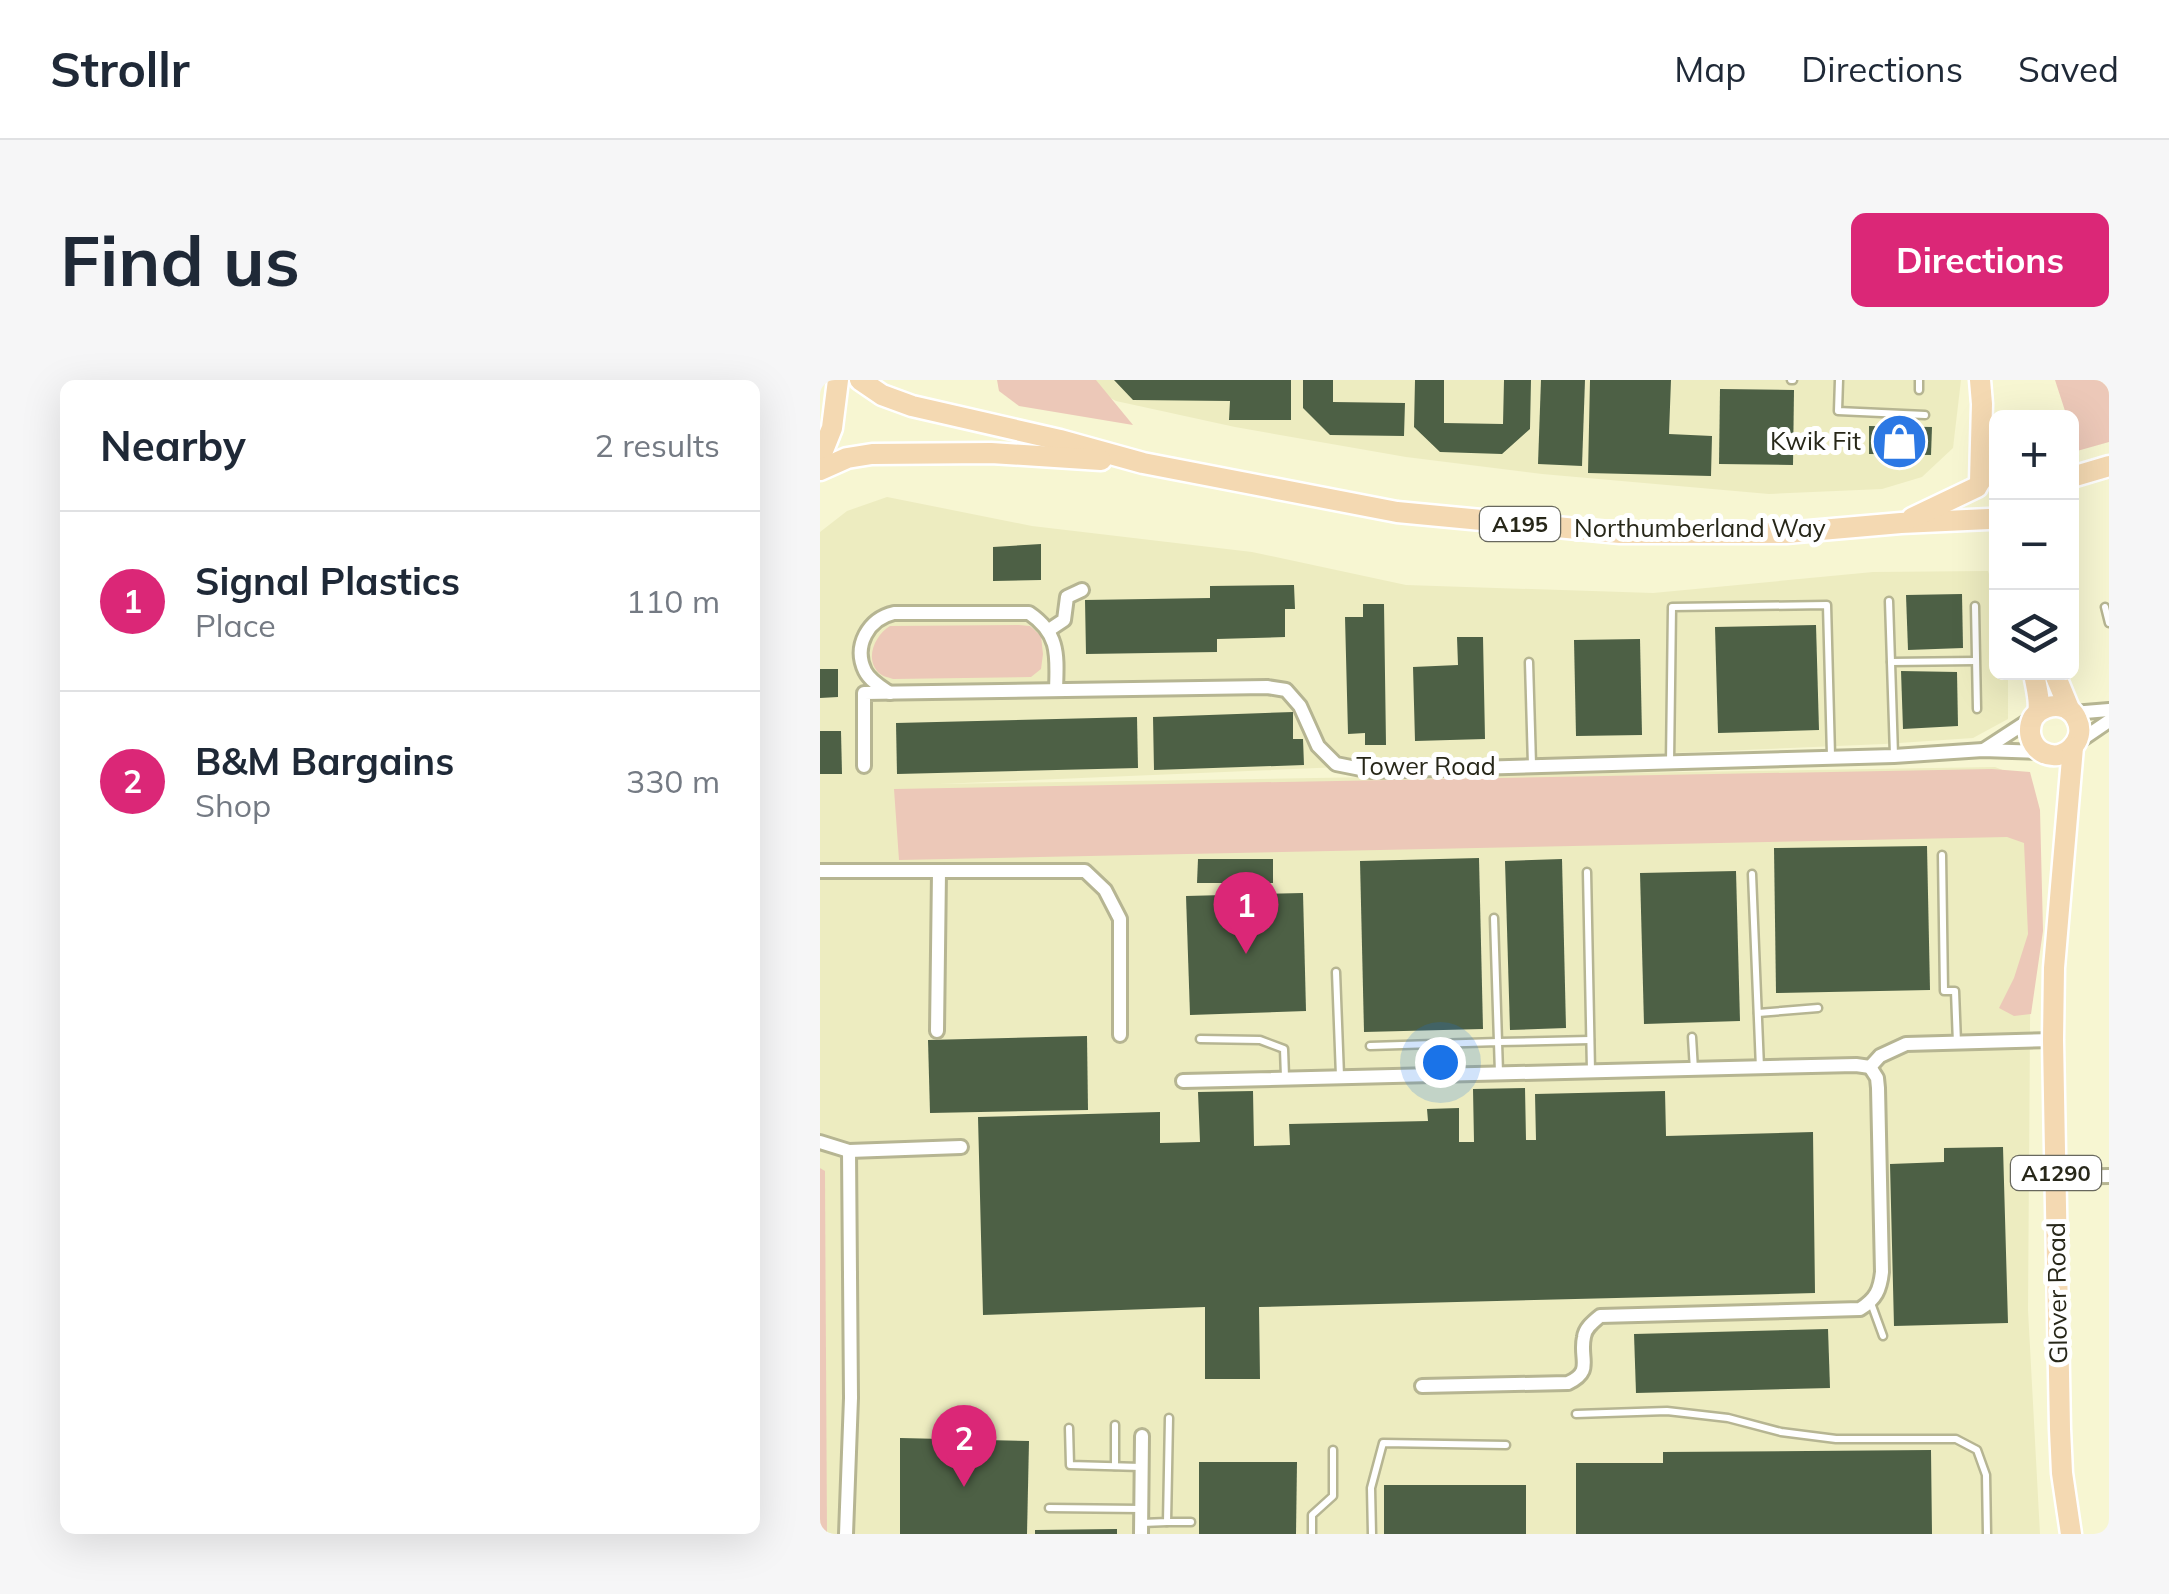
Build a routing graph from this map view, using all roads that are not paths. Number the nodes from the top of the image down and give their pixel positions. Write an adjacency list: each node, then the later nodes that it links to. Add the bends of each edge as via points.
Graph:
1 (838, 380): 10 (main road)
2 (860, 380): 11 (main road, Northumberland Way / A195, via 912,406)
3 (1839, 380): 8 (lane, via 1838,412)
4 (1919, 380): 6 (lane)
5 (1980, 380): 7 (main road)
6 (1919, 390)
7 (1982, 404): 9 (main road); 15 (main road)
8 (1925, 416)
9 (1989, 421)
10 (820, 458)
11 (1143, 464): 13 (main road, Northumberland Way / A195, via 991,453 872,454); 17 (main road, Northumberland Way / A195, via 1398,512 1620,534 1786,534)
12 (2109, 466): 14 (main road)
13 (820, 470)
14 (2079, 475)
15 (1984, 481): 16 (main road, A195, via 1976,502); 17 (main road, Northumberland Way / A195)
16 (1989, 519)
17 (1901, 523): 18 (main road, Northumberland Way / A195)
18 (1989, 523)
19 (1082, 590): 24 (street, via 1067,598 1064,620)
20 (1889, 601): 26 (lane)
21 (1975, 606): 27 (lane)
22 (2105, 608): 23 (lane)
23 (2109, 624)
24 (1049, 630): 30 (street); 31 (street, via 1029,613 881,616 864,636 862,660 871,680)
25 (1529, 662): 44 (lane)
26 (1891, 662): 27 (lane); 40 (lane)
27 (1975, 662): 32 (lane)
28 (2034, 680): 35 (main road, A1290)
29 (2058, 680): 34 (main road, A1290)
30 (1056, 690): 31 (street, Tower Road); 44 (street, Tower Road, via 1286,690 1336,764 1371,771)
31 (890, 693): 43 (street, via 864,694)
32 (1977, 709)
33 (2109, 710): 34 (street)
34 (2072, 712): 35 (main road, via 2050,706); 37 (main road, A1290, via 2080,726)
35 (2035, 715): 38 (street, Tower Road); 39 (main road, A1290, via 2032,741)
36 (2109, 721): 37 (street)
37 (2074, 746): 39 (main road); 45 (main road, Glover Road / A1290)
38 (1983, 750): 39 (street, Tower Road); 40 (street, Tower Road)
39 (2047, 754): 45 (main road, Glover Road / A1290)
40 (1894, 756): 41 (street, Tower Road)
41 (1830, 758): 42 (street, Tower Road); 42 (lane, via 1827,605 1672,607)
42 (1670, 762): 44 (street, Tower Road)
43 (864, 766)
44 (1532, 766)
45 (2067, 812): 60 (main road, Glover Road / A1290)
46 (1942, 855): 62 (lane, via 1944,991 1955,991)
47 (820, 871): 48 (street)
48 (938, 872): 55 (street); 56 (street, via 1085,871 1120,919)
49 (1587, 872): 59 (lane)
50 (1752, 874): 54 (lane)
51 (1494, 918): 61 (lane)
52 (1336, 972): 69 (lane)
53 (1818, 1008): 54 (lane)
54 (1758, 1013): 65 (lane)
55 (937, 1031)
56 (1120, 1035)
57 (1692, 1037): 66 (lane)
58 (1200, 1039): 70 (lane, via 1260,1040 1284,1049)
59 (1590, 1040): 61 (lane); 67 (lane)
60 (2053, 1040): 62 (street); 76 (main road, Glover Road / A1290)
61 (1498, 1042): 63 (lane); 68 (lane)
62 (1958, 1044): 64 (street, via 1906,1044)
63 (1370, 1046)
64 (1870, 1068): 65 (street); 77 (street, via 1878,1088 1882,1272)
65 (1760, 1069): 66 (street)
66 (1694, 1070): 67 (street)
67 (1591, 1072): 68 (street)
68 (1499, 1074): 69 (street)
69 (1340, 1077): 70 (street)
70 (1285, 1078): 71 (street)
71 (1183, 1081)
72 (820, 1142): 74 (street)
73 (961, 1147): 74 (street)
74 (850, 1151): 93 (street)
75 (2109, 1176): 76 (street)
76 (2056, 1177): 97 (main road, Glover Road / A1290, via 2060,1428)
77 (1871, 1302): 78 (lane); 79 (street, via 1842,1310 1600,1316 1584,1337 1584,1372 1568,1383)
78 (1883, 1336)
79 (1422, 1386)
80 (1576, 1414): 96 (lane, via 1666,1411 1836,1439 1956,1439 1977,1450 1986,1475)
81 (1169, 1418): 91 (lane)
82 (1115, 1426): 87 (lane)
83 (1069, 1428): 87 (lane, via 1070,1466)
84 (1142, 1436): 88 (street)
85 (1506, 1445): 95 (lane, via 1383,1443 1371,1488)
86 (1334, 1450): 94 (lane, via 1332,1496 1312,1515)
87 (1115, 1466): 88 (lane)
88 (1142, 1467): 90 (street)
89 (1049, 1508): 90 (lane)
90 (1141, 1522): 91 (lane)
91 (1168, 1522): 92 (lane)
92 (1191, 1522)
93 (846, 1534)
94 (1312, 1534)
95 (1372, 1534)
96 (1987, 1534)
97 (2071, 1534)

